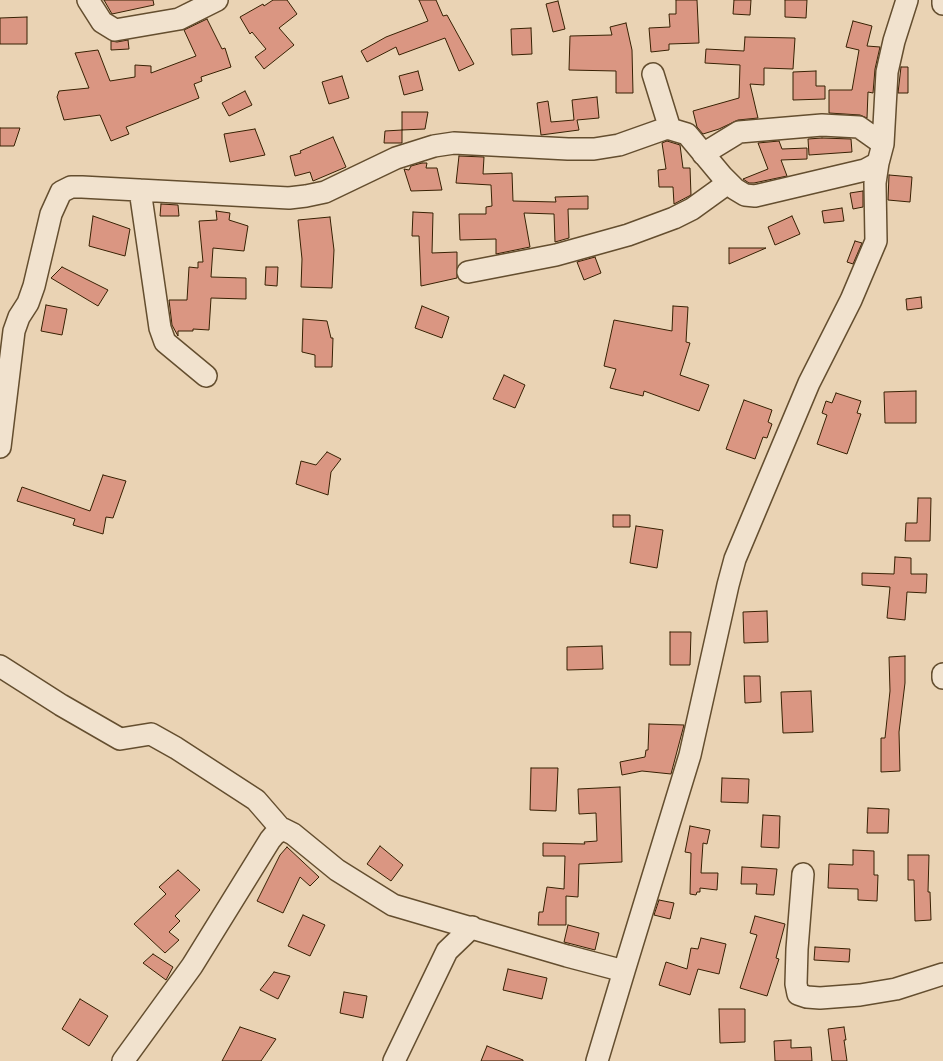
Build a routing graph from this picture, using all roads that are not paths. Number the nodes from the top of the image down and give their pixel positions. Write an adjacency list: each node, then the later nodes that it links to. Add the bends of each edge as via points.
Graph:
1 (88, 0): 2 (street, via 102,22 115,30 179,19)
2 (217, 0)
3 (907, 0): 9 (street, via 887,72)
4 (943, 0): 5 (street)
5 (943, 4)
6 (653, 74): 7 (street)
7 (670, 129): 8 (street, via 687,134); 11 (street, via 594,149 454,143 434,146 396,158 325,192 289,198)
8 (703, 154): 9 (street, via 739,132 822,125 859,127); 10 (street)
9 (880, 154): 10 (street, via 865,170 755,196 745,195); 21 (street, via 875,183 876,240 851,300 798,408 735,559 690,756)
10 (728, 183): 12 (street, via 692,209 628,235 556,255)
11 (140, 190): 13 (street, via 160,328 165,342); 14 (street, via 82,186 61,192 51,214 31,295 14,332)
12 (468, 272)
13 (206, 376)
14 (0, 447)
15 (0, 666): 18 (street, via 120,739 151,734 176,748 256,800)
16 (943, 674): 17 (street)
17 (943, 678)
18 (282, 830): 20 (street, via 293,834 337,870 393,905); 23 (street, via 274,834 192,966)
19 (803, 874): 22 (street, via 797,949 798,994 820,998 860,995 896,989)
20 (472, 927): 21 (street); 24 (street, via 448,951)
21 (624, 971): 25 (street)
22 (943, 974)
23 (123, 1061)
24 (394, 1061)
25 (598, 1061)

